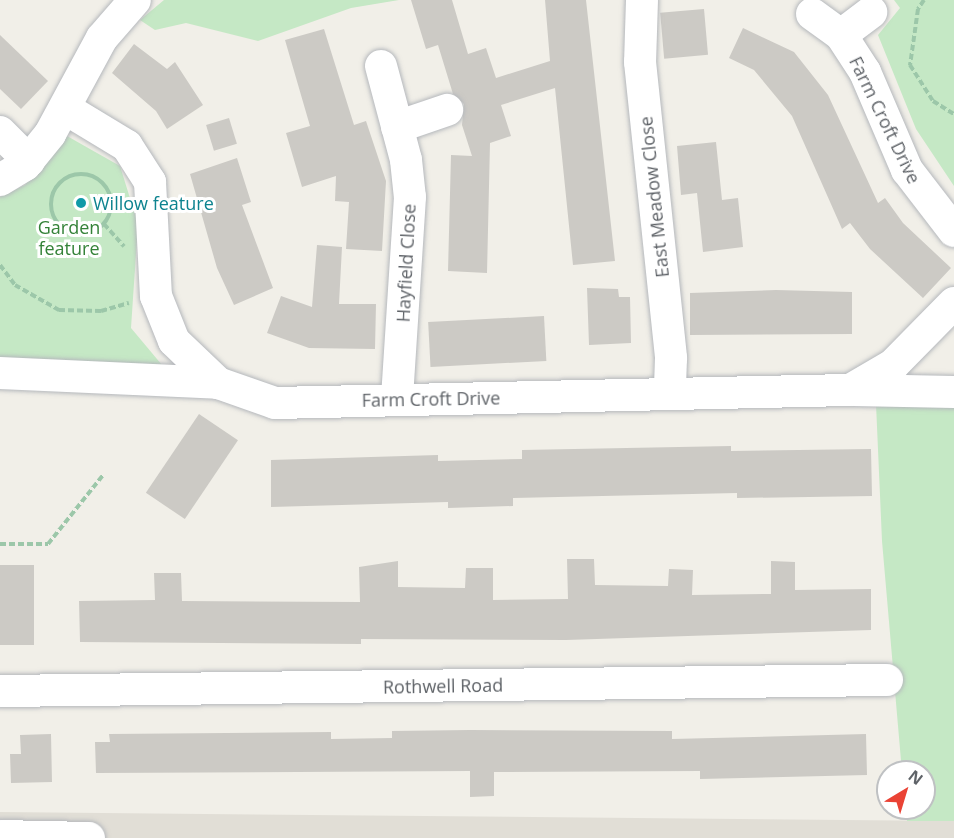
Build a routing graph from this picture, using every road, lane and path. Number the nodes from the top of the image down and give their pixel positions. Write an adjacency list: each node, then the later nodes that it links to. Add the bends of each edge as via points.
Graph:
1 (135, 0): 8 (street, via 102,38)
2 (642, 0): 24 (street, East Meadow Close, via 640,62 671,358)
3 (924, 0): 10 (path, via 918,9 910,65 933,101)
4 (871, 12): 6 (street, Farm Croft Drive)
5 (812, 14): 6 (street, Farm Croft Drive)
6 (841, 35): 16 (street, Farm Croft Drive, via 865,72 907,170)
7 (381, 66): 11 (street, Hayfield Close)
8 (66, 109): 13 (street); 18 (street, Farm Croft Drive, via 127,146 150,182)
9 (447, 110): 11 (street)
10 (954, 114)
11 (397, 127): 25 (street, Hayfield Close, via 410,197)
12 (0, 132): 13 (street)
13 (29, 161): 14 (street)
14 (0, 180)
15 (63, 181): 15 (path, via 82,175 102,183 111,202 104,224 77,234 60,225 52,198)
16 (954, 231)
17 (0, 266): 18 (path, via 15,285 59,310 101,311)
18 (156, 296): 21 (street, Farm Croft Drive, via 174,341)
19 (954, 303): 22 (street, Farm Croft Drive, via 893,365)
20 (0, 373): 21 (street)
21 (218, 383): 25 (street, Farm Croft Drive, via 274,403)
22 (850, 390): 23 (street); 24 (street, Farm Croft Drive)
23 (954, 392)
24 (670, 393): 25 (street, Farm Croft Drive)
25 (398, 400)
26 (103, 475): 27 (path, via 48,544)
27 (0, 544)
28 (887, 680): 29 (street, Rothwell Road)
29 (0, 691)
30 (0, 836): 31 (street)
31 (89, 838)

